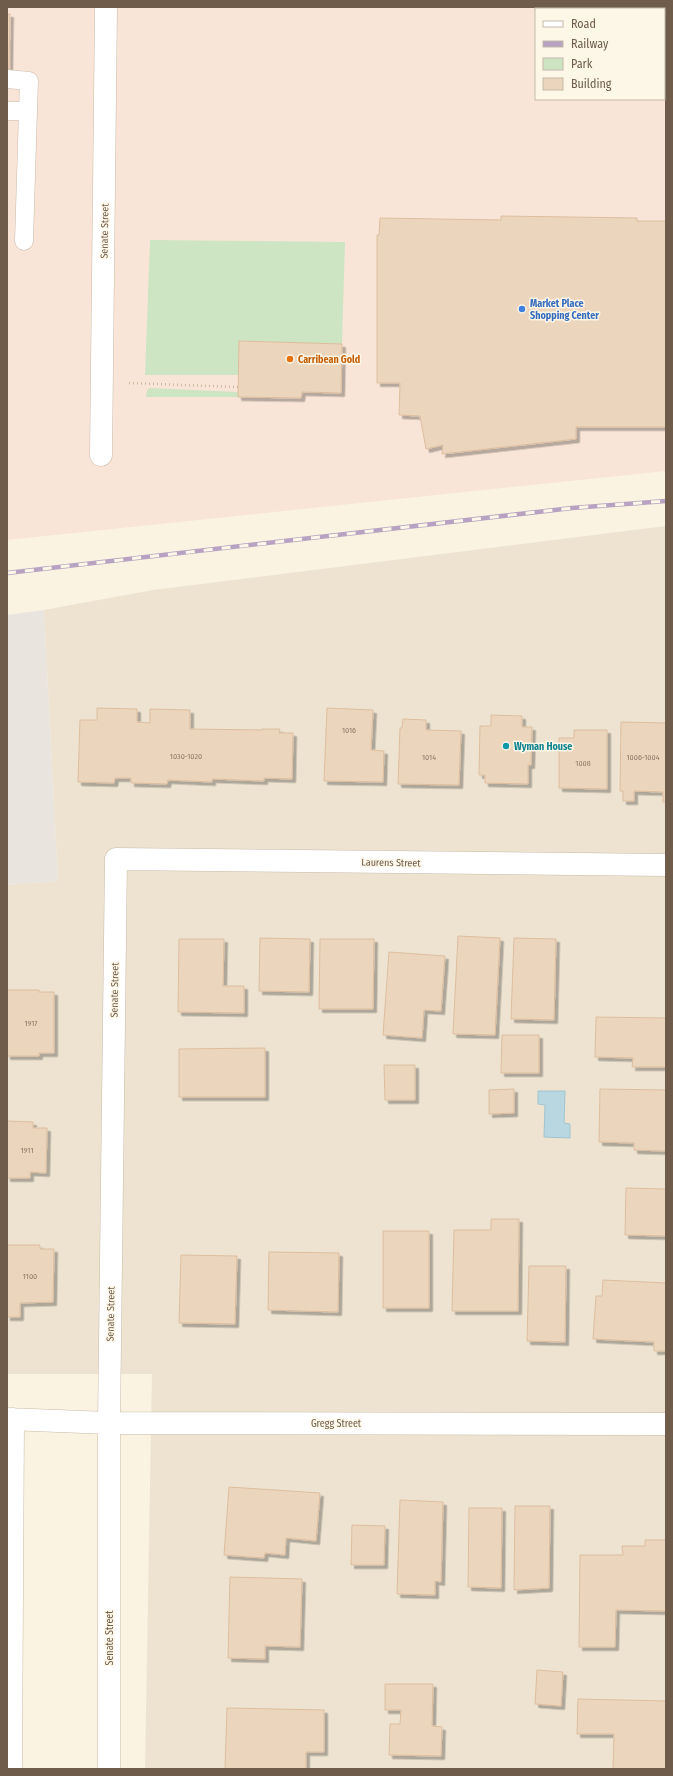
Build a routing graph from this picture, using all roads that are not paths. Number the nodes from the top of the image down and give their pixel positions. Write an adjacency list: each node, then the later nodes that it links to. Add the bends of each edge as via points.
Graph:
1 (106, 7): 6 (street, Senate Street)
2 (7, 79): 4 (lane, via 29,81)
3 (7, 111): 4 (lane)
4 (28, 111): 5 (lane)
5 (24, 241)
6 (101, 455)
7 (116, 859): 8 (street, Laurens Street); 10 (street, Senate Street)
8 (666, 865)
9 (10, 1419): 10 (street, Gregg Street); 12 (street)
10 (108, 1423): 11 (street, Gregg Street); 13 (street, Senate Street)
11 (666, 1424)
12 (11, 1769)
13 (109, 1769)

